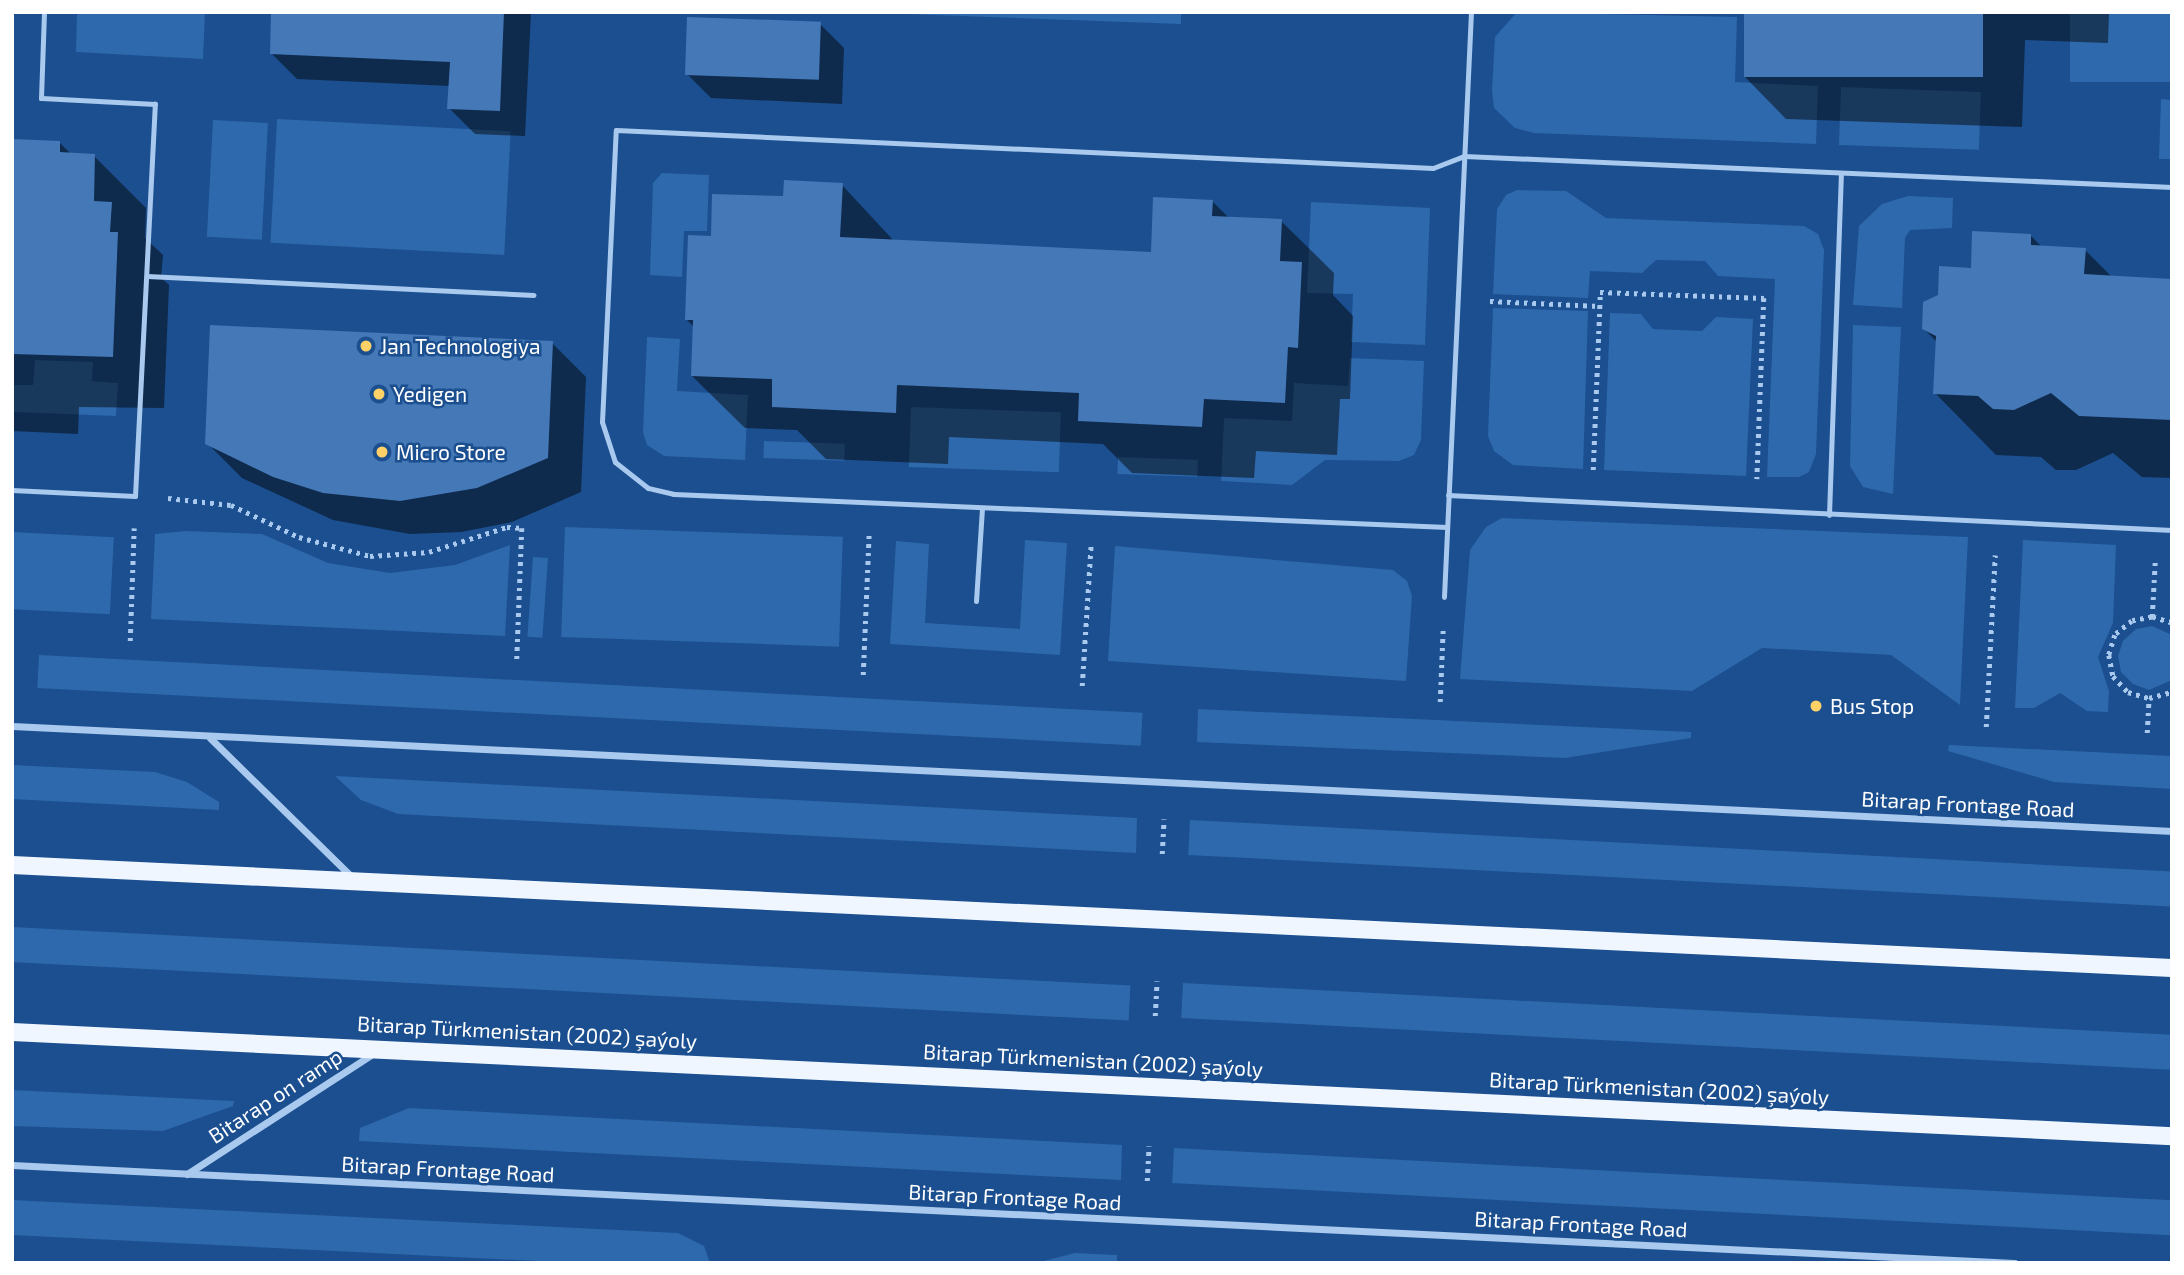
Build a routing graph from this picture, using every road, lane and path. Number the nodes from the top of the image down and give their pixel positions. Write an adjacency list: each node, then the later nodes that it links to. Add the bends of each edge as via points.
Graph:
1 (44, 12): 6 (lane, via 41,98 155,104)
2 (1471, 12): 3 (lane)
3 (1464, 156): 4 (lane); 8 (lane); 13 (lane, via 1433,168 616,130 603,422 615,462 648,488 674,494)
4 (1841, 175): 5 (lane); 18 (lane)
5 (2172, 187)
6 (147, 276): 7 (lane); 12 (lane)
7 (534, 295)
8 (1458, 299): 9 (path); 11 (lane)
9 (1600, 306): 14 (path); 16 (path, via 1600,292 1764,298)
10 (12, 490): 12 (lane)
11 (1448, 495): 14 (lane); 20 (lane)
12 (135, 496): 27 (path); 28 (path, via 231,505 299,537 370,556 429,552 507,527 522,528)
13 (871, 503): 15 (lane); 29 (path)
14 (1592, 503): 16 (lane)
15 (982, 508): 17 (lane); 24 (lane)
16 (1756, 511): 18 (lane)
17 (1092, 512): 20 (lane); 30 (path)
18 (1829, 515): 19 (lane)
19 (1996, 523): 21 (lane); 35 (path)
20 (1447, 527): 23 (lane)
21 (2157, 529): 22 (lane); 25 (path)
22 (2172, 530)
23 (1444, 597): 33 (path)
24 (976, 601)
25 (2152, 617): 26 (path); 32 (path, via 2132,621 2115,635 2109,655 2113,676 2128,692)
26 (2172, 623)
27 (130, 641)
28 (517, 659)
29 (863, 676)
30 (1083, 686)
31 (2172, 692): 32 (path)
32 (2149, 698): 36 (path)
33 (1440, 702)
34 (12, 726): 37 (street, Bitarap Frontage Road)
35 (1986, 727)
36 (2147, 733)
37 (210, 738): 39 (street, Bitarap Frontage Road); 42 (street)
38 (1164, 819): 40 (path)
39 (2172, 831)
40 (1163, 854)
41 (12, 864): 42 (main road)
42 (356, 881): 43 (main road)
43 (2172, 968)
44 (1157, 981): 45 (path)
45 (1156, 1016)
46 (12, 1032): 47 (main road, Bitarap Türkmenistan (2002) şaýoly)
47 (382, 1048): 48 (main road, Bitarap Türkmenistan (2002) şaýoly); 51 (street, Bitarap on ramp)
48 (2172, 1136)
49 (1149, 1146): 52 (path)
50 (12, 1165): 51 (street, Bitarap Frontage Road)
51 (186, 1174): 53 (street, Bitarap Frontage Road)
52 (1147, 1181)
53 (2015, 1263)

